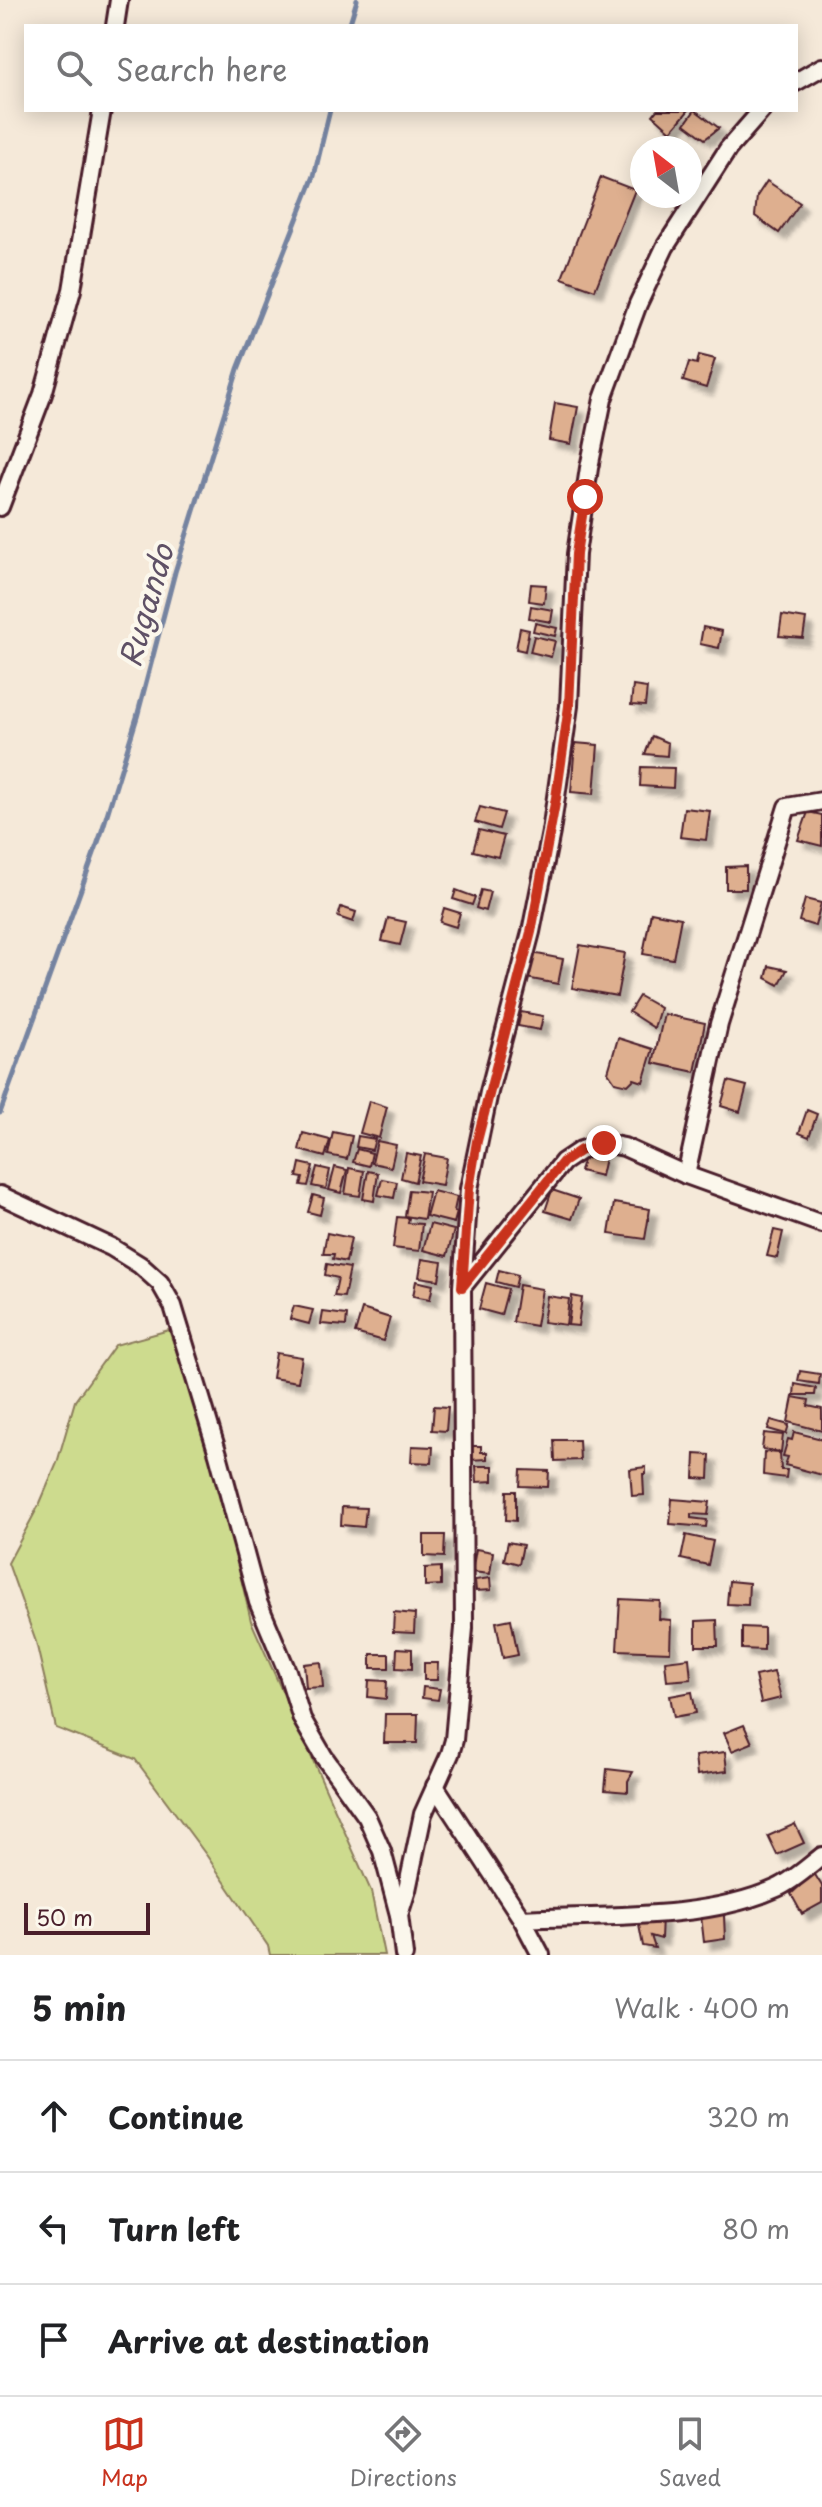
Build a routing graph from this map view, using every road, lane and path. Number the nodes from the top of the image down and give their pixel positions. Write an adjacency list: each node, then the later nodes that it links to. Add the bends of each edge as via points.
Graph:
1 (119, 0): 2 (street)
2 (115, 24)
3 (822, 67): 4 (street)
4 (798, 81)
5 (102, 112): 7 (street, via 72,290 43,394)
6 (760, 112): 12 (street, via 728,149 665,247 603,399 576,554 569,706 553,821 531,932 477,1141)
7 (0, 507)
8 (822, 801): 9 (street, via 787,807 719,1024)
9 (686, 1175): 11 (street); 12 (street, via 624,1147 604,1143 581,1150 538,1190)
10 (0, 1195): 15 (street, via 140,1265 160,1283 173,1306 258,1602 302,1719 367,1817)
11 (822, 1224)
12 (462, 1287): 13 (street, via 464,1628 453,1748)
13 (435, 1786): 15 (street, via 423,1814); 16 (street)
14 (822, 1856): 16 (street, via 780,1887 738,1903 688,1912)
15 (399, 1915): 17 (street)
16 (522, 1919): 18 (street)
17 (404, 1955)
18 (541, 1955)

